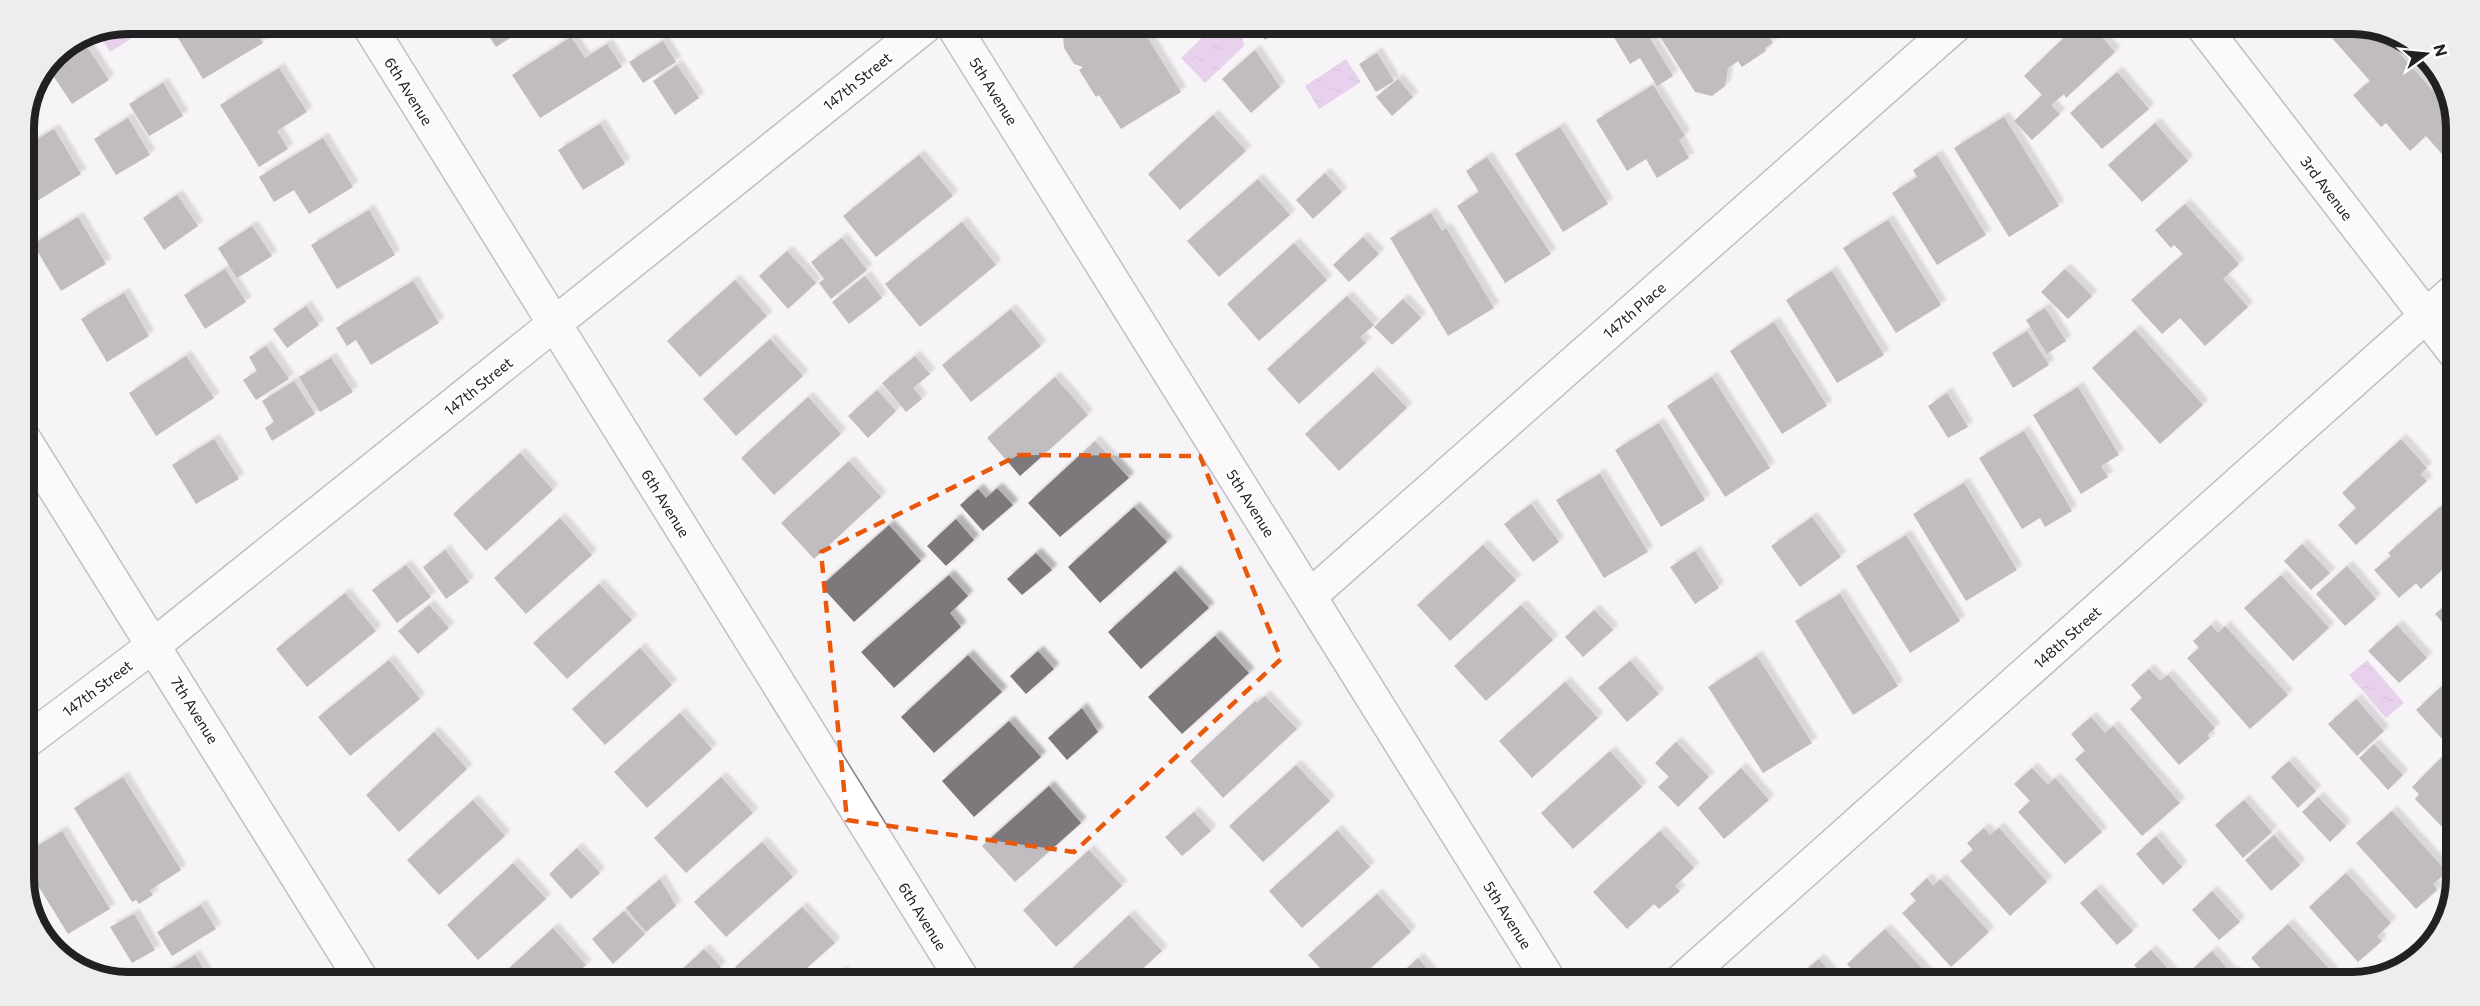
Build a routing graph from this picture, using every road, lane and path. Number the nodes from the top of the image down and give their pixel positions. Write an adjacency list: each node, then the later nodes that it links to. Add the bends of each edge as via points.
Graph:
1 (375, 35): 8 (street, 6th Avenue)
2 (914, 35): 8 (street, 147th Street)
3 (959, 35): 11 (street, 5th Avenue)
4 (1946, 35): 11 (street, 147th Place)
5 (2209, 35): 7 (street, 3rd Avenue)
6 (2445, 299): 7 (street, 148th Street)
7 (2426, 317): 9 (street, 3rd Avenue); 17 (street, 148th Street)
8 (554, 325): 12 (street, 147th Street); 15 (street, 6th Avenue)
9 (2445, 341)
10 (35, 456): 12 (street, 7th Avenue)
11 (1310, 596): 16 (street, 5th Avenue)
12 (154, 645): 13 (street, 147th Street); 14 (street, 7th Avenue)
13 (35, 735)
14 (357, 972)
15 (958, 972)
16 (1544, 972)
17 (1691, 972)

